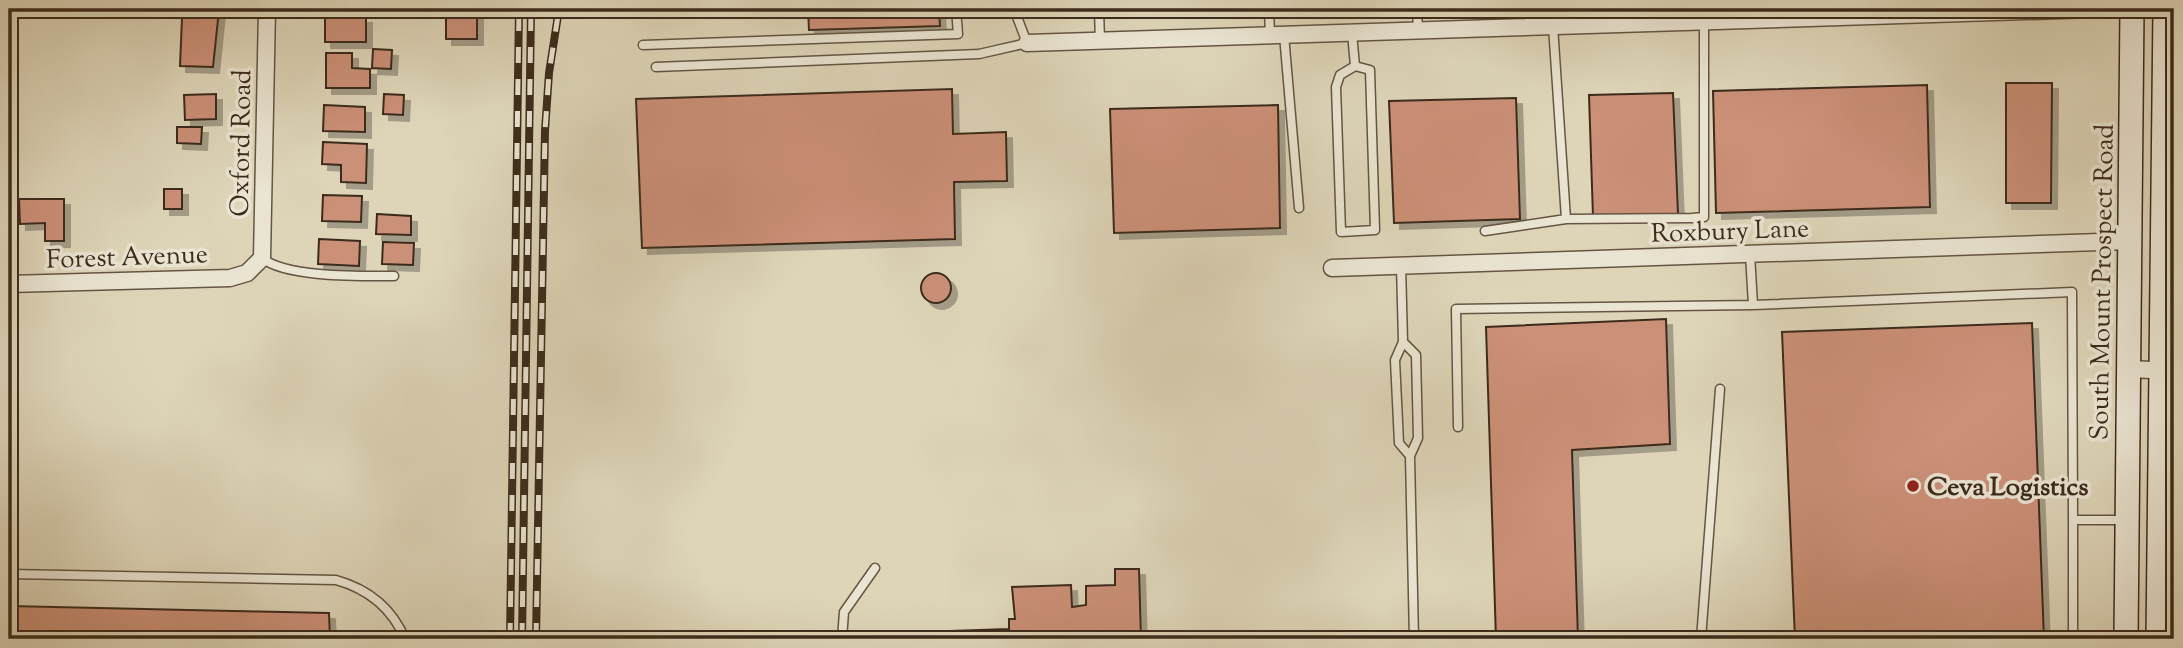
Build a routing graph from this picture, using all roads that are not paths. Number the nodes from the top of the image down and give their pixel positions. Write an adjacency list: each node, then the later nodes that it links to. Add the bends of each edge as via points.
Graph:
1 (267, 9): 29 (street, Oxford Road)
2 (956, 9): 21 (lane, via 958,34)
3 (1014, 9): 20 (lane)
4 (1099, 9): 19 (lane)
5 (1269, 9): 18 (lane)
6 (1417, 9): 16 (lane)
7 (1534, 9): 15 (lane)
8 (2091, 9): 11 (street)
9 (2132, 9): 27 (main road, South Mount Prospect Road)
10 (2165, 9): 37 (main road)
11 (1795, 13): 12 (street)
12 (1752, 14): 13 (street)
13 (1704, 21): 14 (street); 25 (lane, via 1704,217)
14 (1553, 26): 15 (street); 25 (lane)
15 (1534, 27): 16 (street)
16 (1418, 31): 17 (street)
17 (1352, 33): 18 (street); 23 (lane)
18 (1277, 35): 19 (street); 24 (lane)
19 (1100, 41): 20 (street)
20 (1027, 43): 22 (lane, via 979,54)
21 (643, 45)
22 (656, 66)
23 (1354, 66): 23 (lane, via 1370,70 1375,230 1341,232 1336,88 1340,75)
24 (1299, 208)
25 (1566, 219): 26 (lane)
26 (1485, 231)
27 (2130, 241): 28 (street, Roxbury Lane); 36 (main road, South Mount Prospect Road)
28 (1750, 254): 30 (street, Roxbury Lane); 34 (lane)
29 (262, 258): 32 (lane, via 275,266 340,277); 33 (street, Forest Avenue, via 247,273 230,278)
30 (1401, 265): 31 (street, Roxbury Lane); 35 (lane)
31 (1332, 268)
32 (394, 276)
33 (9, 284)
34 (1753, 305): 39 (lane, via 1456,309); 41 (lane, via 2072,292)
35 (1403, 342): 40 (lane, via 1395,360 1399,443); 40 (lane, via 1416,355 1418,438)
36 (2129, 369): 37 (street); 42 (main road, South Mount Prospect Road)
37 (2167, 371): 51 (main road)
38 (1720, 389): 48 (lane)
39 (1458, 427)
40 (1410, 456): 47 (lane)
41 (2073, 520): 42 (lane); 49 (lane)
42 (2127, 520): 50 (main road, South Mount Prospect Road)
43 (875, 568): 46 (lane, via 844,612)
44 (9, 574): 45 (lane, via 336,580 374,598)
45 (405, 639)
46 (842, 639)
47 (1414, 639)
48 (1701, 639)
49 (2073, 639)
50 (2126, 639)
51 (2158, 639)

